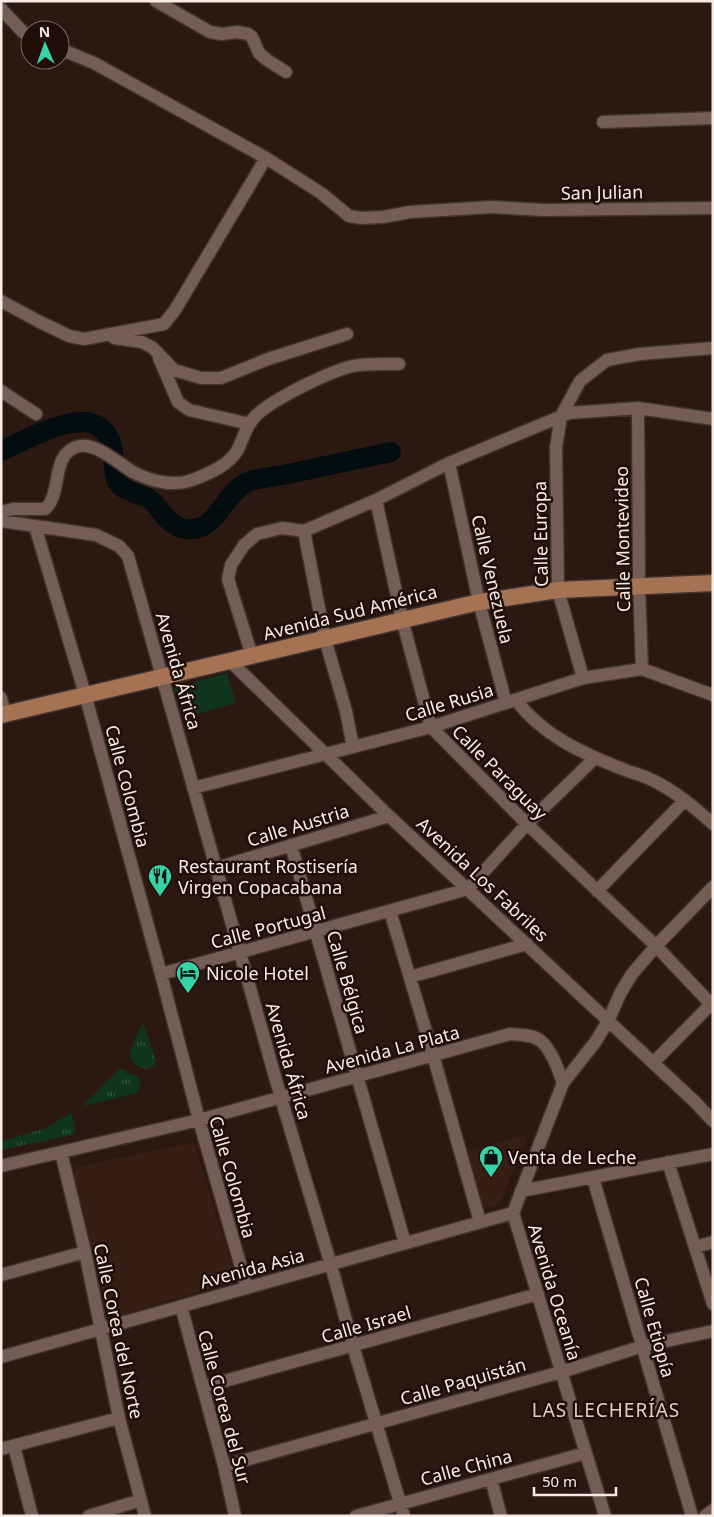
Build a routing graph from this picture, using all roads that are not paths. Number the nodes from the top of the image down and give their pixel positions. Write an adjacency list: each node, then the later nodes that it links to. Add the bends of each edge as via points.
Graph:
1 (156, 1): 5 (street, via 210,32 248,34 259,53)
2 (1, 10): 3 (street)
3 (20, 29)
4 (70, 53): 8 (street, San Julian, via 94,63)
5 (286, 72)
6 (713, 118): 7 (street)
7 (603, 122)
8 (266, 158): 9 (street, San Julian, via 321,193 349,216 361,218 492,207 543,210); 12 (street, via 164,324)
9 (713, 208)
10 (1, 301): 12 (street, via 69,336 84,340)
11 (347, 334): 14 (street, via 221,378 183,374 174,370)
12 (104, 336): 14 (street, via 142,342)
13 (713, 348): 19 (street, via 607,360 580,382)
14 (156, 351): 21 (street, via 178,402 189,410)
15 (399, 364): 21 (street, via 353,366 306,384 260,412)
16 (1, 391): 18 (street)
17 (638, 408): 19 (street); 20 (street); 29 (street, Calle Montevideo)
18 (36, 414)
19 (561, 416): 22 (street); 30 (street, Calle Europa, via 556,448)
20 (713, 418)
21 (250, 424): 24 (street, via 231,460 182,483 152,479 133,472 99,451 78,446 67,452 60,463 53,495 45,509)
22 (449, 463): 23 (street); 31 (street, Calle Venezuela)
23 (376, 500): 27 (street); 32 (street, Calle Paraguay)
24 (1, 512)
25 (1, 521): 26 (street)
26 (35, 526): 37 (street, Avenida África, via 96,535 120,546 128,556); 39 (street, Calle Colombia)
27 (304, 532): 33 (street); 34 (street, via 282,528 257,534 244,545 231,565 228,579)
28 (713, 583): 29 (main road, Avenida Sud América)
29 (639, 586): 30 (main road, Avenida Sud América); 36 (street, Calle Montevideo)
30 (558, 590): 31 (main road, Avenida Sud América); 38 (street, Calle Europa)
31 (479, 602): 32 (main road, Avenida Sud América); 42 (street, Calle Venezuela)
32 (402, 619): 33 (main road, Avenida Sud América); 44 (street, Calle Paraguay)
33 (326, 639): 34 (main road, Avenida Sud América); 45 (street)
34 (252, 656): 35 (main road, Avenida Sud América)
35 (230, 661): 37 (main road, Avenida Sud América); 46 (street, Avenida Los Fabriles)
36 (642, 669): 38 (street, Calle Rusia); 40 (street, Calle Rusia)
37 (162, 676): 39 (main road, Avenida Sud América); 48 (street, Avenida África)
38 (583, 678): 42 (street, Calle Rusia)
39 (85, 694): 43 (main road, Avenida Sud América); 63 (street, Calle Colombia)
40 (713, 695)
41 (1, 698): 43 (street)
42 (511, 701): 44 (street, Calle Rusia); 47 (street, via 568,745)
43 (3, 715)
44 (431, 727): 45 (street, Calle Rusia); 52 (street, Calle Paraguay)
45 (353, 747): 46 (street, Calle Rusia)
46 (326, 753): 48 (street, Calle Rusia); 50 (street, Avenida Los Fabriles)
47 (595, 758): 49 (street, via 651,779); 52 (street)
48 (193, 788): 54 (street, Avenida África)
49 (685, 800): 51 (street); 57 (street)
50 (389, 816): 53 (street, Calle Austria); 56 (street, Avenida Los Fabriles)
51 (711, 821)
52 (527, 824): 56 (street); 57 (street, Calle Paraguay)
53 (291, 845): 54 (street, Calle Austria); 59 (street, Calle Bélgica)
54 (216, 868): 62 (street, Avenida África)
55 (713, 887): 61 (street, Avenida Oceanía)
56 (468, 889): 58 (street, Calle Portugal); 60 (street, Avenida Los Fabriles)
57 (597, 891): 61 (street, Calle Paraguay)
58 (390, 911): 59 (street, Calle Portugal); 64 (street)
59 (316, 932): 62 (street, Calle Portugal); 69 (street, Calle Bélgica)
60 (527, 944): 64 (street); 66 (street, Avenida Los Fabriles)
61 (656, 946): 65 (street, Calle Paraguay); 66 (street, Avenida Oceanía, via 632,974)
62 (240, 953): 63 (street, Calle Portugal); 71 (street, Avenida África)
63 (161, 974): 72 (street, Calle Colombia)
64 (410, 977): 67 (street)
65 (712, 1003): 68 (street)
66 (608, 1021): 68 (street, Avenida Los Fabriles); 70 (street, Avenida Oceanía)
67 (433, 1056): 69 (street, Avenida La Plata); 70 (street, Avenida La Plata, via 510,1034 524,1035 540,1040 555,1061); 81 (street)
68 (653, 1063): 73 (street, Avenida Los Fabriles)
69 (358, 1076): 71 (street, Avenida La Plata); 83 (street, Calle Bélgica)
70 (563, 1083): 79 (street, Avenida Oceanía)
71 (281, 1098): 72 (street, Avenida La Plata); 86 (street, Avenida África)
72 (198, 1120): 74 (street, Avenida La Plata); 88 (street, Calle Colombia)
73 (713, 1121)
74 (61, 1152): 77 (street, Avenida La Plata); 85 (street, Calle Corea del Norte)
75 (713, 1154): 76 (street)
76 (668, 1162): 78 (street); 84 (street)
77 (1, 1166)
78 (593, 1178): 79 (street); 95 (street, Calle Etiopía)
79 (521, 1191): 80 (street, Avenida Oceanía)
80 (512, 1213): 81 (street, Avenida Asia); 89 (street, Avenida Oceanía)
81 (480, 1222): 83 (street, Avenida Asia)
82 (713, 1242): 84 (street)
83 (405, 1243): 86 (street, Avenida Asia)
84 (695, 1247): 90 (street)
85 (86, 1252): 87 (street); 92 (street, Calle Corea del Norte)
86 (332, 1265): 88 (street, Avenida Asia); 94 (street, Avenida África)
87 (1, 1275)
88 (247, 1288): 91 (street, Avenida Asia)
89 (538, 1294): 94 (street, Calle Israel); 97 (street, Avenida Oceanía)
90 (713, 1304)
91 (180, 1306): 92 (street, Avenida Asia); 98 (street, Calle Corea del Sur)
92 (100, 1329): 96 (street, Avenida Asia); 99 (street, Calle Corea del Norte)
93 (713, 1330): 95 (street, Calle Paquistán)
94 (353, 1346): 98 (street, Calle Israel); 100 (street, Avenida África)
95 (643, 1346): 97 (street, Calle Paquistán); 116 (street, Calle Etiopía)
96 (1, 1357)
97 (561, 1372): 100 (street, Calle Paquistán); 102 (street, Avenida Oceanía)
98 (203, 1387): 103 (street, Calle Corea del Sur)
99 (119, 1418): 101 (street); 105 (street, Calle Corea del Norte)
100 (376, 1424): 103 (street, Calle Paquistán); 106 (street, Avenida África)
101 (8, 1448): 108 (street)
102 (586, 1453): 104 (street, Calle China); 115 (street, Avenida Oceanía)
103 (224, 1466): 111 (street, Calle Corea del Sur)
104 (491, 1479): 106 (street, Calle China); 114 (street)
105 (141, 1500): 109 (street); 110 (street, Calle Corea del Norte)
106 (400, 1503): 112 (street, Calle China); 113 (street, Avenida África)
107 (713, 1510): 117 (street)
108 (32, 1516)
109 (89, 1516)
110 (145, 1516)
111 (235, 1516)
112 (356, 1516)
113 (404, 1516)
114 (501, 1516)
115 (604, 1516)
116 (692, 1516)
117 (705, 1516)

